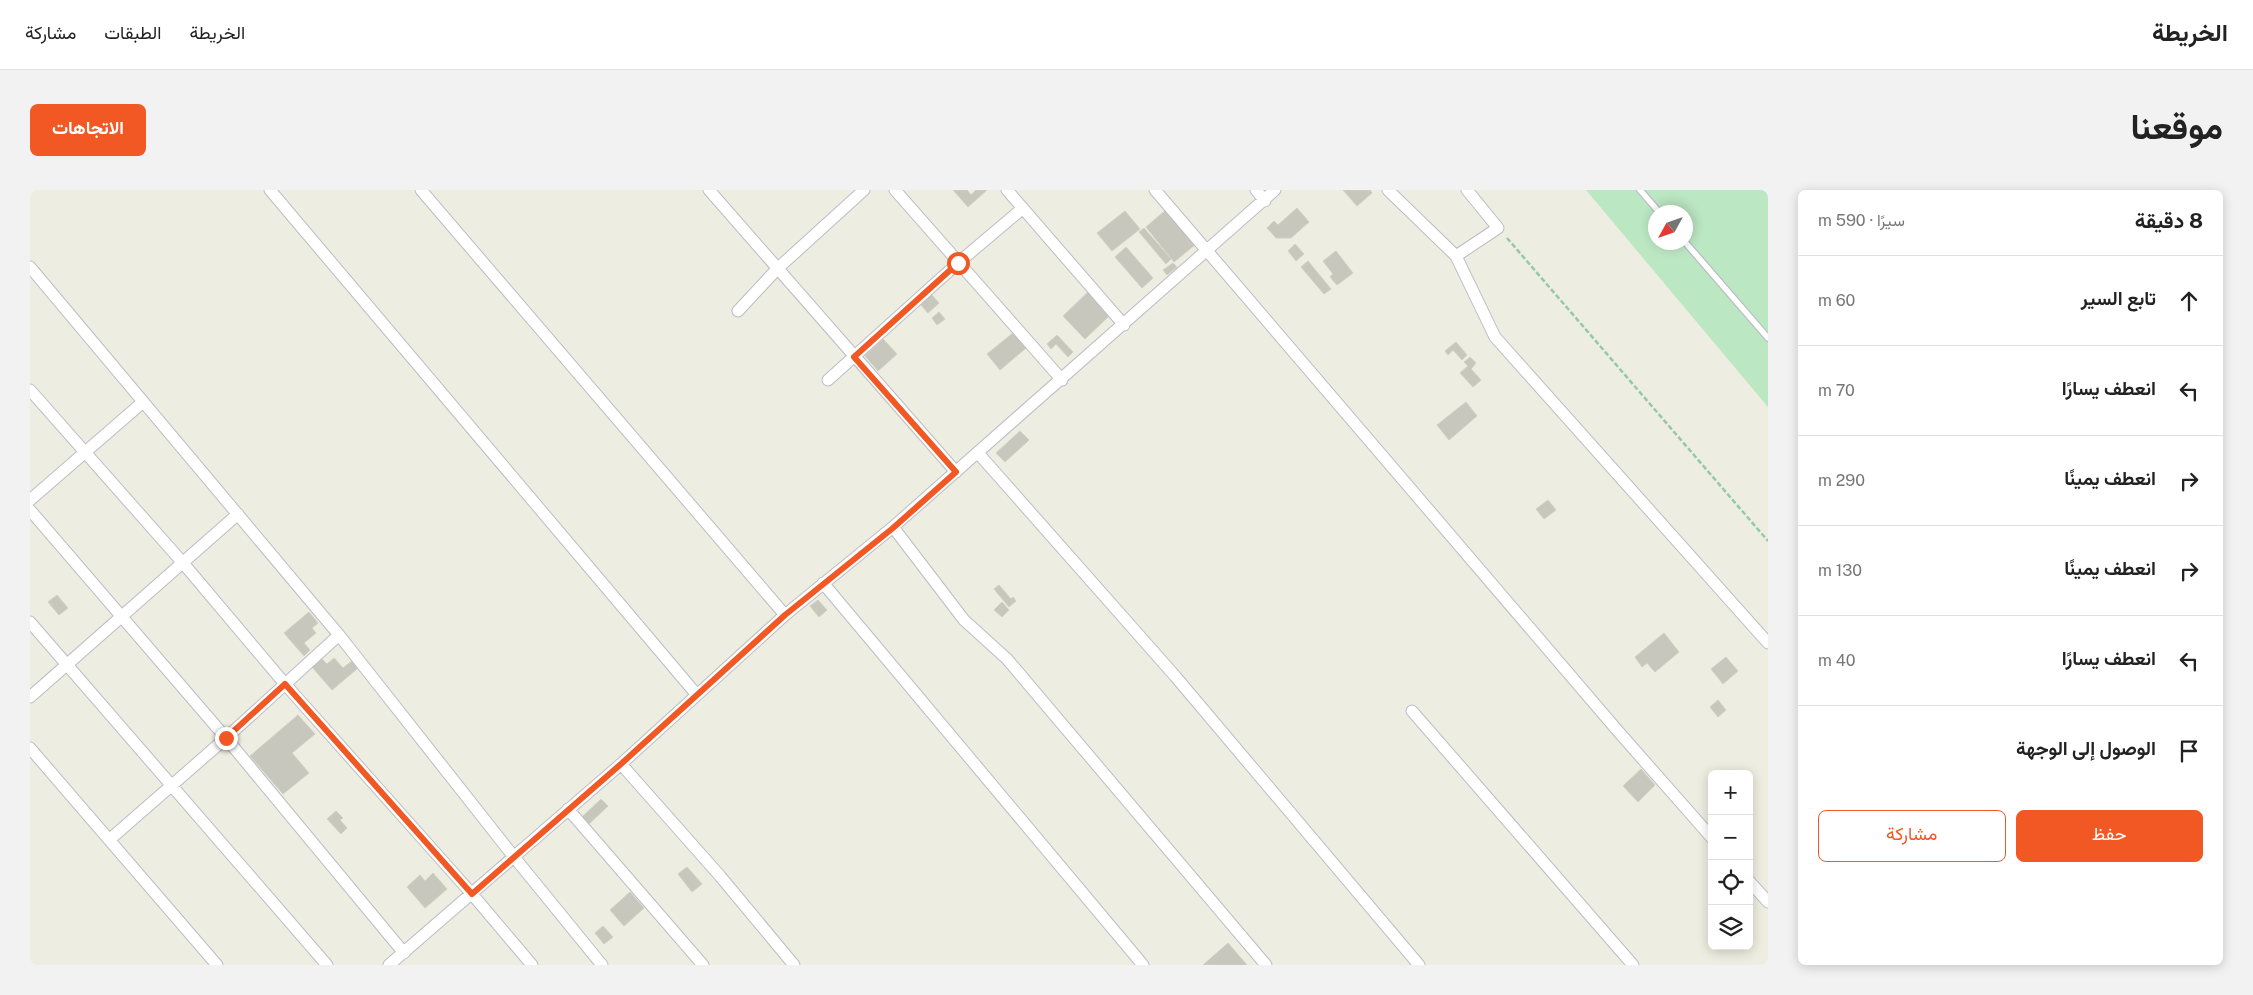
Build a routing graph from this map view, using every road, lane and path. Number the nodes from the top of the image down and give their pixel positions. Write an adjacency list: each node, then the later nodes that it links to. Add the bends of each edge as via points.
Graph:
1 (270, 190): 48 (street)
2 (421, 190): 41 (street)
3 (709, 190): 21 (street)
4 (864, 190): 21 (street)
5 (895, 190): 20 (street)
6 (1008, 190): 15 (street)
7 (1155, 190): 18 (street)
8 (1256, 190): 13 (street)
9 (1275, 190): 13 (street)
10 (1388, 190): 19 (street)
11 (1467, 190): 16 (street)
12 (1640, 190): 14 (lane)
13 (1265, 201): 18 (street)
14 (1653, 205)
15 (1023, 208): 20 (street); 24 (street)
16 (1498, 228): 19 (street); 38 (path)
17 (1692, 250): 25 (lane)
18 (1208, 252): 24 (street); 56 (street)
19 (1456, 256): 45 (street, via 1495,337)
20 (958, 263): 26 (street); 28 (street)
21 (777, 269): 23 (street); 26 (street)
22 (32, 272): 30 (street)
23 (738, 311)
24 (1124, 324): 28 (street)
25 (1768, 338)
26 (854, 357): 27 (street); 33 (street)
27 (828, 380)
28 (1062, 380): 32 (street)
29 (30, 390): 31 (street)
30 (143, 402): 31 (street); 36 (street)
31 (84, 452): 34 (street); 39 (street)
32 (978, 453): 33 (street); 72 (street, via 1156,654)
33 (956, 472): 37 (street)
34 (30, 500)
35 (30, 510): 42 (street)
36 (238, 514): 39 (street); 44 (street)
37 (893, 528): 40 (street); 71 (street, via 964,620 1007,658)
38 (1768, 541)
39 (183, 563): 42 (street); 47 (street)
40 (823, 583): 41 (street); 70 (street)
41 (785, 615): 48 (street)
42 (122, 617): 46 (street); 51 (street)
43 (30, 622): 46 (street)
44 (339, 635): 47 (street); 58 (street)
45 (1768, 643)
46 (67, 665): 49 (street); 54 (street)
47 (285, 684): 51 (street); 60 (street)
48 (697, 695): 53 (street)
49 (30, 697)
50 (1412, 711): 73 (street)
51 (226, 738): 54 (street); 62 (street)
52 (30, 748): 57 (street)
53 (621, 764): 55 (street); 69 (street)
54 (172, 784): 57 (street); 64 (street)
55 (568, 809): 58 (street); 68 (street)
56 (1708, 833)
57 (109, 840): 63 (street)
58 (514, 857): 60 (street); 67 (street)
59 (1753, 885): 61 (street)
60 (472, 894): 62 (street); 66 (street)
61 (1768, 902)
62 (404, 953): 65 (street)
63 (217, 965)
64 (327, 965)
65 (389, 965)
66 (532, 965)
67 (602, 965)
68 (703, 965)
69 (794, 965)
70 (1143, 965)
71 (1266, 965)
72 (1419, 965)
73 (1633, 965)

